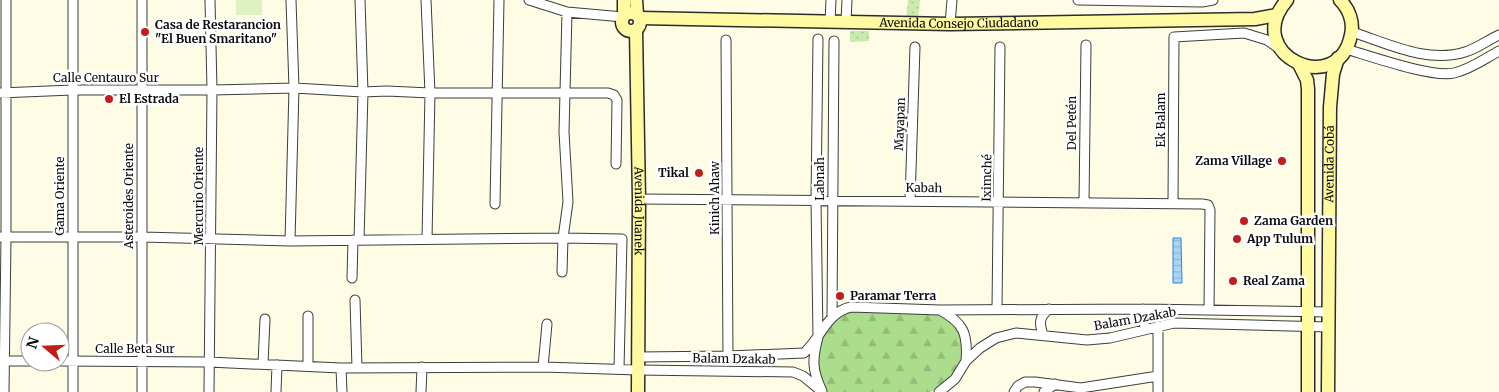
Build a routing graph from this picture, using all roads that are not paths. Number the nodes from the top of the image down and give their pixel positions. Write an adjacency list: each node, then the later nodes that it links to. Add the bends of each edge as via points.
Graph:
1 (6, 0): 44 (street)
2 (73, 0): 39 (street, Gama Oriente)
3 (142, 0): 40 (street, Asteroides Oriente)
4 (210, 0): 41 (street, Mercurio Oriente)
5 (291, 0): 38 (street)
6 (360, 0): 42 (street)
7 (426, 0): 45 (street)
8 (499, 0): 43 (street)
9 (529, 0): 20 (street)
10 (624, 0): 22 (street)
11 (636, 0): 22 (street)
12 (831, 0): 24 (street)
13 (847, 0): 23 (street)
14 (952, 0): 25 (street)
15 (1078, 0): 16 (street)
16 (1083, 0): 17 (street)
17 (1213, 0)
18 (1286, 0): 21 (street)
19 (1347, 3): 26 (street)
20 (567, 12): 22 (street); 46 (street)
21 (1277, 15): 25 (street, Avenida Consejo Ciudadano, via 1255,19); 34 (street, via 1275,32)
22 (632, 19): 24 (street, Avenida Consejo Ciudadano); 48 (street, Avenida Juanek)
23 (846, 21): 24 (street, Avenida Consejo Ciudadano); 25 (street, Avenida Consejo Ciudadano)
24 (830, 22)
25 (950, 24)
26 (1352, 32): 27 (street, via 1418,53 1442,56 1466,52); 36 (street, Avenida Cobá)
27 (1499, 34)
28 (818, 39): 50 (street)
29 (726, 40): 49 (street, Kinich Ahaw)
30 (834, 41): 51 (street, Labnah)
31 (1086, 45): 54 (street, Del Petén)
32 (915, 47): 52 (street, Mayapan)
33 (1000, 48): 53 (street, Iximché)
34 (1281, 49): 37 (street); 55 (street, Ek Balam, via 1267,40 1244,33 1174,37)
35 (1499, 52): 36 (street, via 1452,74)
36 (1342, 54): 37 (street, via 1330,64 1320,67); 74 (street, Avenida Cobá, via 1330,87)
37 (1299, 64): 73 (street, Avenida Cobá, via 1308,89)
38 (294, 88): 41 (street, Calle Centauro Sur); 42 (street, Calle Centauro Sur); 64 (street)
39 (72, 90): 40 (street, Calle Centauro Sur); 44 (street, Calle Centauro Sur); 58 (street, Gama Oriente)
40 (141, 90): 41 (street, Calle Centauro Sur); 59 (street, Asteroides Oriente)
41 (212, 90): 61 (street, Mercurio Oriente)
42 (363, 92): 45 (street, Calle Centauro Sur); 63 (street)
43 (498, 92): 45 (street, Calle Centauro Sur); 46 (street, Calle Centauro Sur); 56 (street)
44 (3, 93): 57 (street)
45 (430, 93): 62 (street)
46 (565, 93): 47 (street, Calle Centauro Sur, via 608,92 616,97); 60 (street, via 568,202)
47 (616, 164)
48 (639, 199): 49 (street, Kabah); 86 (street, Avenida Juanek)
49 (727, 199): 50 (street, Kabah); 85 (street, Kinich Ahaw)
50 (816, 200): 51 (street, Kabah); 84 (street)
51 (832, 200): 52 (street, Kabah); 76 (street, Labnah)
52 (910, 201): 53 (street, Kabah)
53 (999, 202): 54 (street, Kabah); 68 (street, Iximché)
54 (1084, 202): 55 (street, Kabah)
55 (1173, 203): 72 (street, Kabah, via 1202,204 1210,210)
56 (495, 204)
57 (3, 237): 58 (street); 87 (street)
58 (73, 237): 59 (street); 89 (street, Gama Oriente)
59 (142, 237): 61 (street); 91 (street, Asteroides Oriente)
60 (563, 238): 62 (street); 65 (street); 100 (street, via 622,239)
61 (211, 239): 64 (street); 92 (street, Mercurio Oriente)
62 (427, 239): 63 (street)
63 (356, 240): 64 (street); 66 (street)
64 (290, 241)
65 (562, 272)
66 (352, 278)
67 (355, 300): 99 (street)
68 (996, 309): 69 (street); 70 (street)
69 (1049, 309): 71 (street); 83 (street, via 1040,320)
70 (940, 310): 76 (street, via 851,307 841,309); 90 (street, via 954,319 965,333)
71 (1143, 310): 72 (street); 82 (street)
72 (1209, 310): 73 (street)
73 (1308, 312): 74 (street); 80 (street, Avenida Cobá)
74 (1329, 312): 81 (street, Avenida Cobá)
75 (308, 316): 95 (street)
76 (832, 317): 84 (street)
77 (265, 319): 93 (street)
78 (547, 324): 97 (street)
79 (1158, 326): 80 (street, Balam Dzakab, via 1174,323); 82 (street, Balam Dzakab); 102 (street)
80 (1308, 326): 81 (street, Balam Dzakab); 120 (street, Avenida Cobá)
81 (1329, 327): 121 (street, Avenida Cobá)
82 (1145, 329): 83 (street, Balam Dzakab, via 1087,340)
83 (1042, 335): 90 (street, Balam Dzakab, via 1016,333 996,338)
84 (818, 337): 85 (street, via 804,353); 114 (street, via 813,366)
85 (728, 356): 86 (street)
86 (639, 357): 101 (street, Avenida Juanek)
87 (2, 361): 88 (street); 106 (street)
88 (20, 361)
89 (73, 361): 91 (street, Calle Beta Sur); 107 (street, Gama Oriente)
90 (966, 361): 103 (street, Balam Dzakab)
91 (142, 362): 92 (street, Calle Beta Sur); 108 (street, Asteroides Oriente)
92 (209, 362): 93 (street, Calle Beta Sur); 109 (street, Mercurio Oriente)
93 (263, 364): 94 (street, Calle Beta Sur)
94 (277, 365): 95 (street, Calle Beta Sur); 110 (street)
95 (308, 366): 98 (street, Calle Beta Sur)
96 (422, 367): 97 (street, Balam Dzakab); 99 (street, Calle Beta Sur); 112 (street)
97 (543, 367): 100 (street, Balam Dzakab)
98 (341, 368): 99 (street, Calle Beta Sur); 111 (street)
99 (357, 368)
100 (619, 370): 101 (street, Balam Dzakab)
101 (638, 370): 113 (street, Avenida Juanek); 114 (street, Balam Dzakab, via 793,372)
102 (1158, 376): 105 (street); 119 (street)
103 (955, 379): 115 (street, Balam Dzakab); 116 (street)
104 (1055, 384): 105 (street); 117 (street, via 1025,382); 118 (street)
105 (1081, 390)
106 (4, 392)
107 (73, 392)
108 (142, 392)
109 (209, 392)
110 (276, 392)
111 (342, 392)
112 (421, 392)
113 (638, 392)
114 (822, 392)
115 (939, 392)
116 (953, 392)
117 (1014, 392)
118 (1044, 392)
119 (1158, 392)
120 (1308, 392)
121 (1328, 392)

